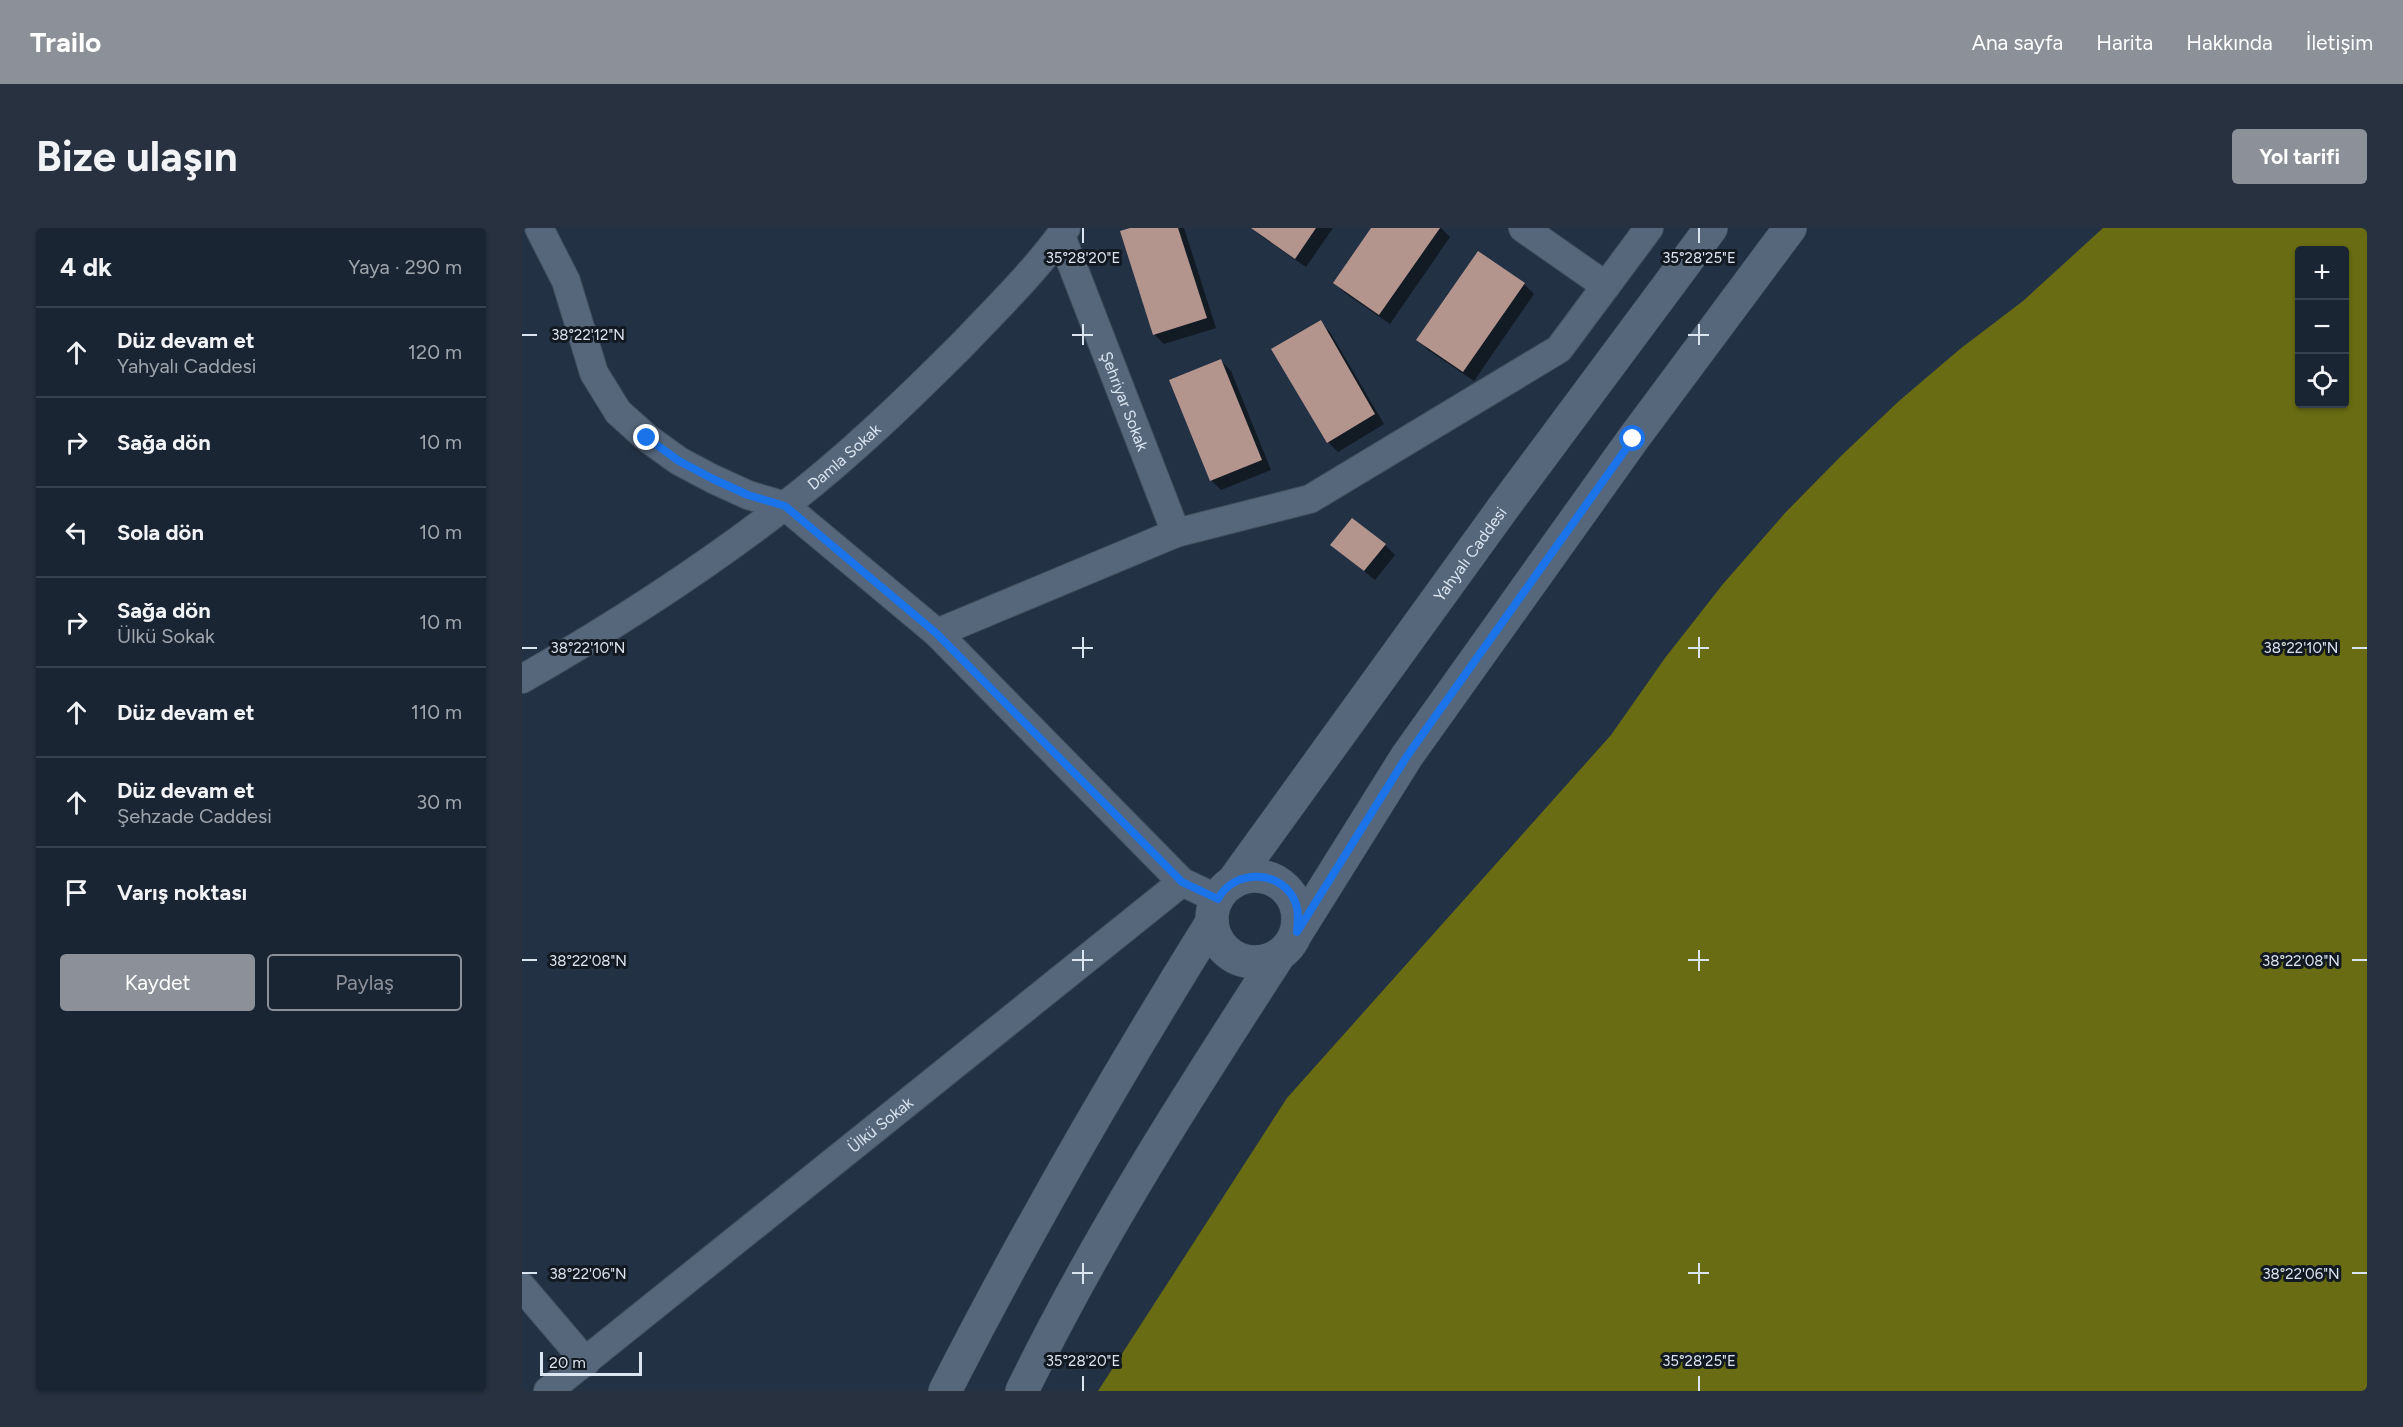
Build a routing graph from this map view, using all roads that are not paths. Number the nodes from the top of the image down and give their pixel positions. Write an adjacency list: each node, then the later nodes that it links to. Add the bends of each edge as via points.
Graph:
1 (539, 228): 8 (street, via 566,281 594,373 618,412 679,461 748,495)
2 (1523, 228): 7 (street)
3 (1649, 228): 7 (street)
4 (1711, 228): 13 (main road, Yahyalı Caddesi, via 1503,508)
5 (1790, 228): 14 (main road, via 1633,439 1407,756)
6 (1064, 232): 8 (street, Damla Sokak, via 936,371); 9 (street, Şehriyar Sokak)
7 (1606, 286): 9 (street, via 1559,349 1310,499)
8 (785, 506): 10 (street); 11 (street, Damla Sokak, via 658,597)
9 (1176, 533): 10 (street)
10 (936, 633): 12 (street)
11 (522, 679)
12 (1182, 882): 13 (street); 16 (street, Ülkü Sokak)
13 (1220, 901): 14 (main road, via 1215,936 1236,958 1266,962); 14 (main road, via 1246,877 1275,880 1296,902 1299,917); 18 (main road, Yahyalı Caddesi, via 1059,1176)
14 (1288, 944): 19 (main road, via 1175,1116 1061,1311)
15 (522, 1287): 16 (street)
16 (586, 1362): 17 (street, Ülkü Sokak)
17 (548, 1391)
18 (945, 1391)
19 (1022, 1391)

